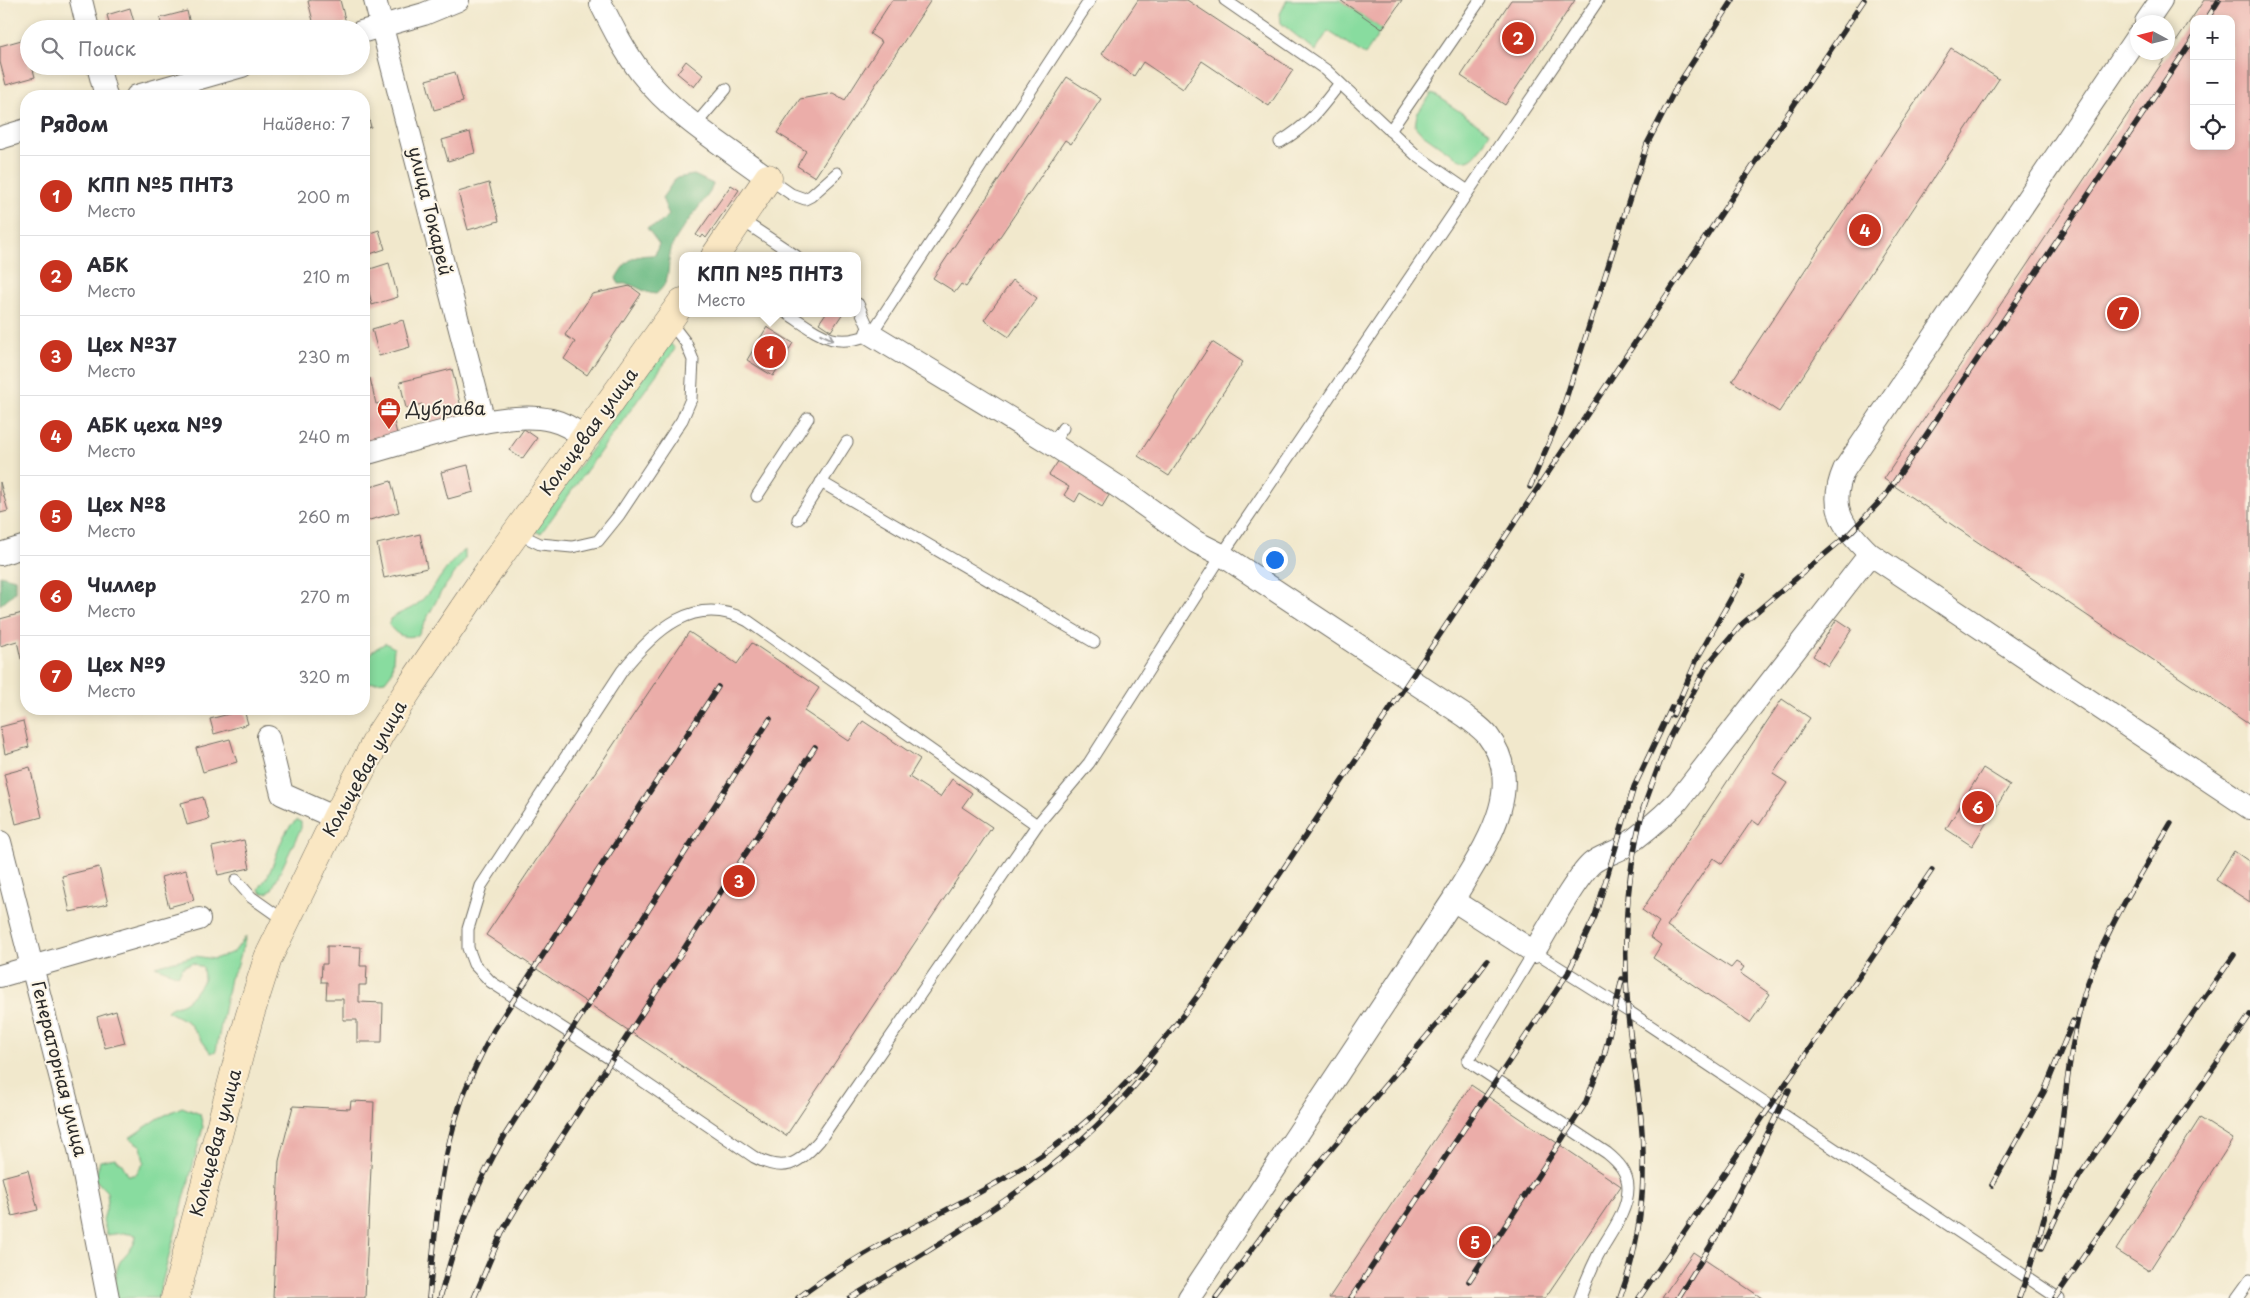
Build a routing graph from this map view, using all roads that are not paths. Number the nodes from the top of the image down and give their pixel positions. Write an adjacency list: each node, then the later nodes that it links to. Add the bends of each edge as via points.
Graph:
1 (81, 0): 11 (street)
2 (376, 0): 12 (street, улица Токарей)
3 (458, 0): 12 (street)
4 (1090, 0): 35 (lane)
5 (1225, 0): 17 (lane, via 1306,55)
6 (1480, 0): 22 (lane)
7 (1598, 0): 28 (lane)
8 (2161, 0): 10 (street)
9 (598, 1): 21 (street, via 623,48 642,74)
10 (2151, 15)
11 (86, 20)
12 (383, 26): 13 (street); 37 (street, улица Токарей)
13 (370, 30)
14 (2130, 47): 47 (street, via 1844,470 1836,494 1836,506 1850,533)
15 (100, 75): 19 (street)
16 (210, 75): 20 (street)
17 (1340, 83): 22 (lane); 25 (lane, via 1314,118)
18 (726, 89): 21 (lane)
19 (104, 90)
20 (158, 90)
21 (696, 124): 27 (street)
22 (1390, 130): 28 (lane, via 1416,155)
23 (20, 132): 24 (street)
24 (0, 138)
25 (1280, 142)
26 (837, 173): 27 (lane, via 805,199 791,194)
27 (768, 178): 29 (street)
28 (1468, 192): 48 (lane)
29 (740, 219): 30 (street); 31 (lane)
30 (718, 252)
31 (790, 252)
32 (861, 308): 35 (lane)
33 (676, 311): 38 (street, Кольцевая улица); 44 (lane, via 692,360 691,399 682,420 619,515 598,541 572,547 540,544)
34 (793, 317): 35 (lane, one-way to 35, via 825,338 836,341 848,342)
35 (871, 334): 48 (street, via 1058,436 1123,490 1196,542)
36 (808, 418): 42 (lane)
37 (484, 422): 38 (street, via 517,417 543,418 566,425); 40 (street)
38 (586, 437): 44 (street, Кольцевая улица)
39 (847, 442): 41 (lane)
40 (370, 452)
41 (821, 482): 43 (lane); 49 (lane)
42 (757, 496)
43 (798, 519)
44 (517, 533): 52 (street, Кольцевая улица, via 380,734)
45 (20, 548): 46 (street)
46 (0, 554)
47 (1870, 554): 51 (street); 59 (street, via 1678,800 1655,825 1586,870)
48 (1222, 555): 53 (lane, via 1089,763); 56 (street, via 1465,716 1488,735 1499,756 1504,800 1495,825)
49 (1094, 642)
50 (268, 737): 52 (street, via 282,794)
51 (2250, 808)
52 (336, 818): 58 (street, Кольцевая улица)
53 (1037, 825): 53 (lane, via 819,1141 797,1162 784,1167 769,1166 754,1157 491,982 474,964 468,948 468,930 481,886 622,671 662,629 695,612 726,612 748,621)
54 (0, 842): 60 (street, Генераторная улица)
55 (236, 880): 58 (lane, via 251,897)
56 (1453, 900): 59 (street); 65 (street)
57 (199, 919): 60 (street)
58 (285, 921): 64 (street, Кольцевая улица, via 268,958 249,1018)
59 (1534, 952): 66 (lane, via 1468,1061 1607,1153 1625,1173 1626,1200); 67 (lane, via 1628,1011)
60 (34, 968): 61 (street); 63 (street, Генераторная улица, via 79,1149)
61 (0, 976)
62 (2250, 1280): 68 (lane)
63 (108, 1298)
64 (175, 1298)
65 (1188, 1298)
66 (1580, 1298)
67 (2058, 1298)
68 (2237, 1298)

